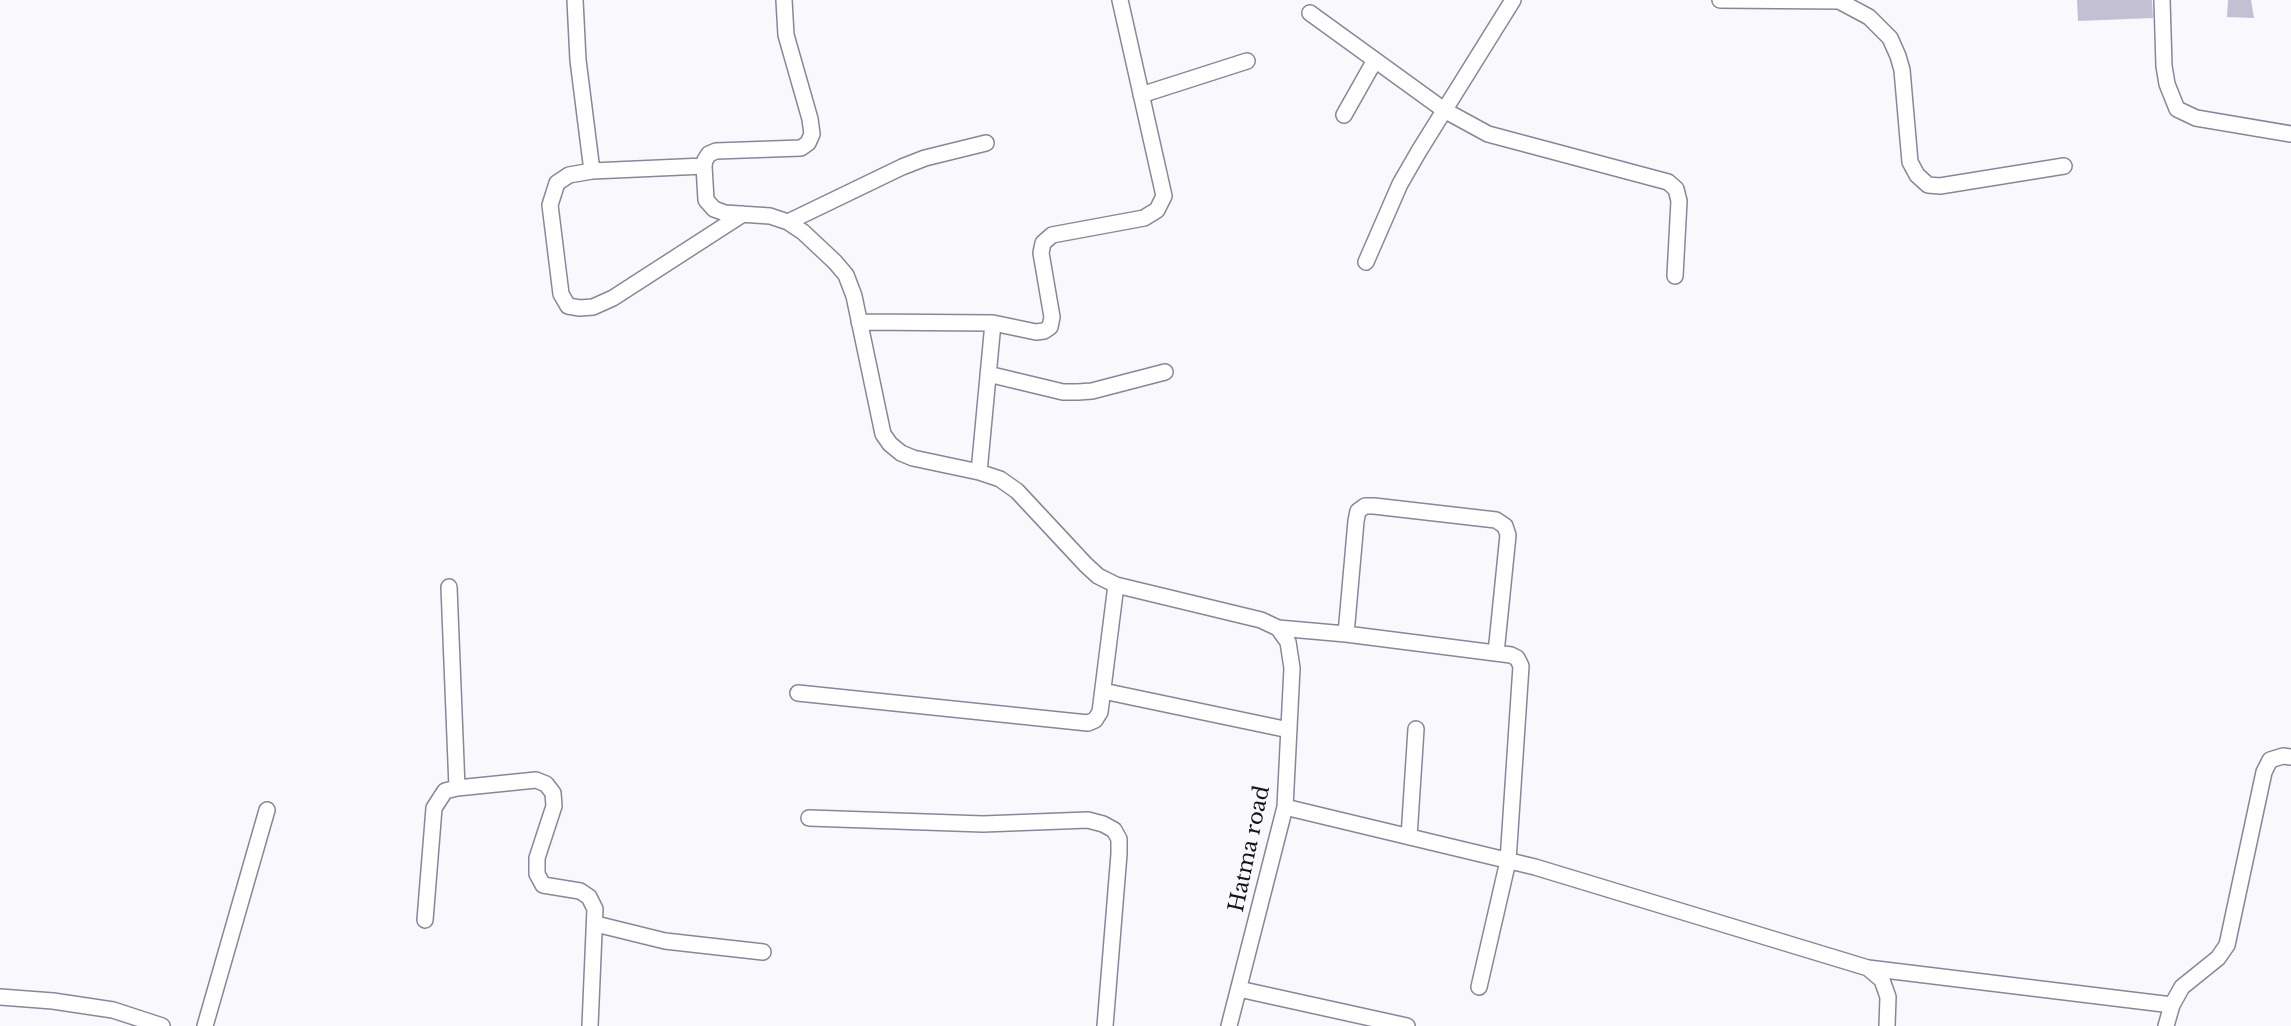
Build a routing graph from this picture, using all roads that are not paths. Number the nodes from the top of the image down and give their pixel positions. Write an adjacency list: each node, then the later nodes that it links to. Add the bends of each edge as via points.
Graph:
1 (575, 0): 17 (street)
2 (784, 0): 15 (street, via 786,35 810,119 812,134 808,143 801,148 716,151 709,154)
3 (1120, 0): 10 (street)
4 (1513, 0): 11 (street)
5 (1720, 0): 16 (street, via 1839,1 1869,17 1890,38 1898,56 1910,162 1928,185)
6 (2162, 0): 13 (street, via 2164,66 2177,109 2196,118)
7 (1310, 13): 8 (street)
8 (1375, 60): 11 (street); 12 (street)
9 (1247, 61): 10 (street)
10 (1141, 96): 23 (street, via 1164,196 1157,210 1144,218 1052,235 1043,243 1041,253 1052,317 1050,327 1036,332)
11 (1444, 110): 20 (street, via 1400,184); 21 (street, via 1488,134 1668,182 1676,189 1679,201)
12 (1344, 115)
13 (2291, 134)
14 (986, 143): 19 (street, via 902,167)
15 (704, 166): 17 (street); 18 (street, via 706,200 714,209)
16 (2064, 166)
17 (592, 171): 18 (street, via 569,175 556,183 550,206 561,294 568,306 593,307 613,298)
18 (743, 214): 19 (street)
19 (788, 222): 22 (street, via 846,275)
20 (1366, 262)
21 (1675, 276)
22 (859, 322): 23 (street); 26 (street, via 883,434 890,444 913,458)
23 (993, 323): 25 (street)
24 (1165, 372): 25 (street, via 1078,392)
25 (988, 374): 26 (street)
26 (979, 472): 27 (street, via 1000,479 1017,491 1086,565)
27 (1116, 585): 29 (street, via 1261,620); 32 (street)
28 (449, 587): 37 (street)
29 (1278, 628): 30 (street); 35 (street, Hatma road, via 1288,642 1292,668)
30 (1346, 634): 31 (street); 31 (street, via 1358,511 1374,506 1496,520 1509,535)
31 (1496, 653): 42 (street, via 1517,658 1521,666)
32 (1103, 691): 33 (street, via 1100,712 1088,723); 35 (street)
33 (798, 693)
34 (1416, 729): 41 (street)
35 (1289, 730): 38 (street, Hatma road)
36 (2291, 757): 50 (street, via 2270,760 2264,772 2228,945 2182,987)
37 (457, 788): 43 (street, via 445,791 434,808); 44 (street, via 536,780 546,784 553,793 554,806 537,858 537,874 543,885 580,891 589,897)
38 (1285, 807): 41 (street); 48 (street, Hatma road)
39 (267, 810): 52 (street)
40 (809, 818): 54 (street, via 983,824 1088,820 1114,830 1119,839 1119,854)
41 (1409, 837): 42 (street)
42 (1508, 861): 46 (street); 47 (street)
43 (424, 920)
44 (596, 924): 45 (street, via 665,941); 53 (street)
45 (763, 952)
46 (1868, 968): 50 (street); 57 (street, via 1882,980 1888,997)
47 (1479, 987)
48 (1239, 989): 55 (street, Hatma road); 56 (street)
49 (0, 997): 51 (street, via 113,1010)
50 (2172, 1005): 58 (street)
51 (162, 1026)
52 (205, 1026)
53 (590, 1026)
54 (1105, 1026)
55 (1229, 1026)
56 (1407, 1026)
57 (1887, 1026)
58 (2166, 1026)

